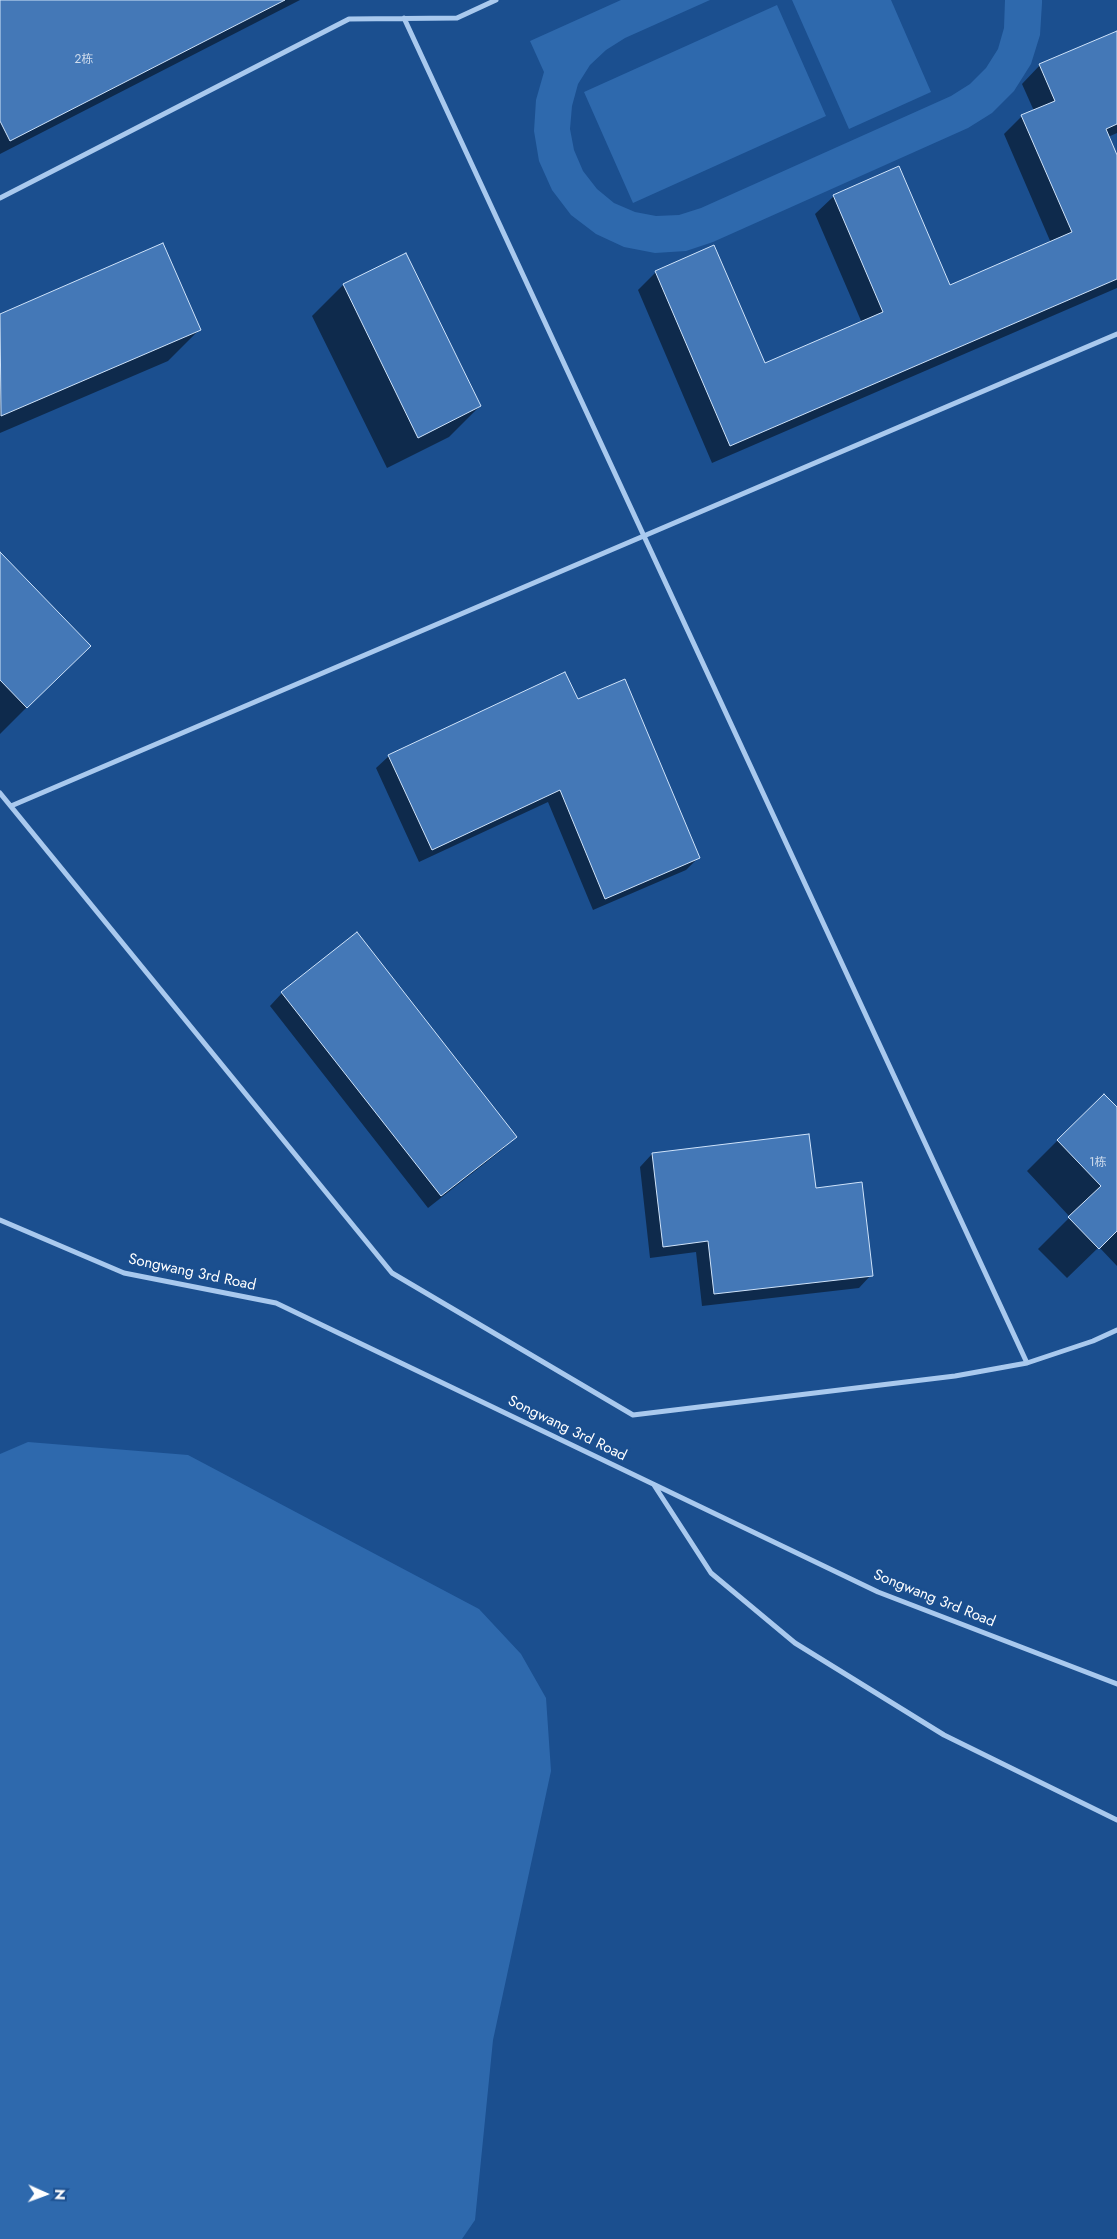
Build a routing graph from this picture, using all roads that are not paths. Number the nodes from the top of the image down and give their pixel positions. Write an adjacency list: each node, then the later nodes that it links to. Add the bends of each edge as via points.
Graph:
1 (496, 0): 2 (street, via 456,18)
2 (404, 18): 3 (street, via 350,18); 5 (street)
3 (0, 198)
4 (1117, 334): 5 (street)
5 (645, 536): 7 (street); 10 (street)
6 (0, 793): 7 (street)
7 (10, 806): 10 (street, via 392,1273 633,1415 955,1376)
8 (0, 1220): 11 (street, Songwang 3rd Road, via 124,1272 276,1302)
9 (1117, 1330): 10 (street, via 1093,1342)
10 (1027, 1363)
11 (654, 1484): 12 (street, Songwang 3rd Road, via 878,1592); 13 (street, via 711,1573 795,1643 944,1735)
12 (1117, 1684)
13 (1117, 1820)

